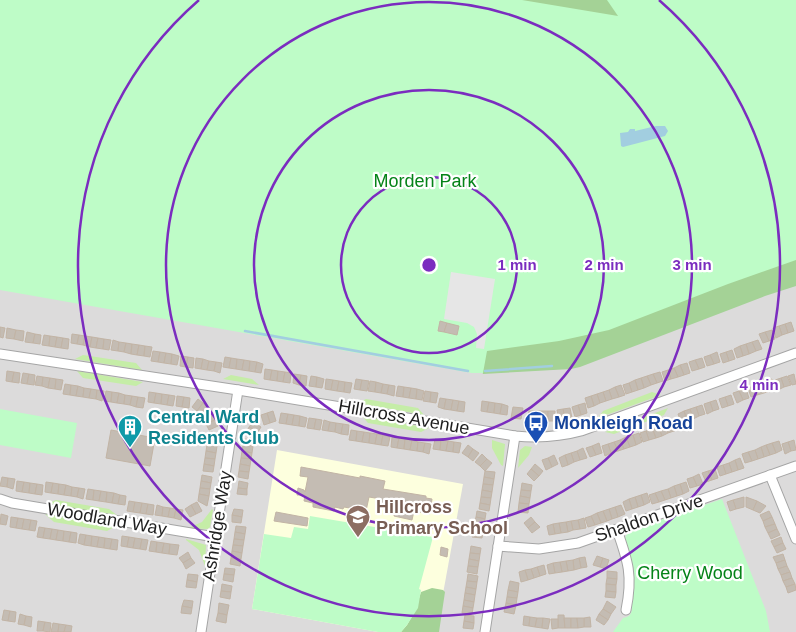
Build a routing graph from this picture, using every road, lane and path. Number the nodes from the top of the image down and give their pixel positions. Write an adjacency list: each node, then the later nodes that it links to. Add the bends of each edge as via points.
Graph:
1 (796, 353): 4 (street, Hillcross Avenue, via 581,431 552,437)
2 (0, 354): 3 (street, Hillcross Avenue)
3 (238, 390): 4 (street, Hillcross Avenue); 9 (street, Ashridge Way)
4 (515, 436): 11 (street)
5 (796, 466): 6 (street, Shaldon Drive)
6 (770, 475): 8 (street, Shaldon Drive); 10 (street)
7 (0, 499): 9 (street, Woodland Way)
8 (617, 530): 11 (street, Shaldon Drive, via 554,548); 12 (street, via 629,568)
9 (215, 538): 13 (street, Ashridge Way)
10 (796, 539)
11 (498, 546): 14 (street)
12 (626, 610)
13 (201, 632)
14 (485, 632)

